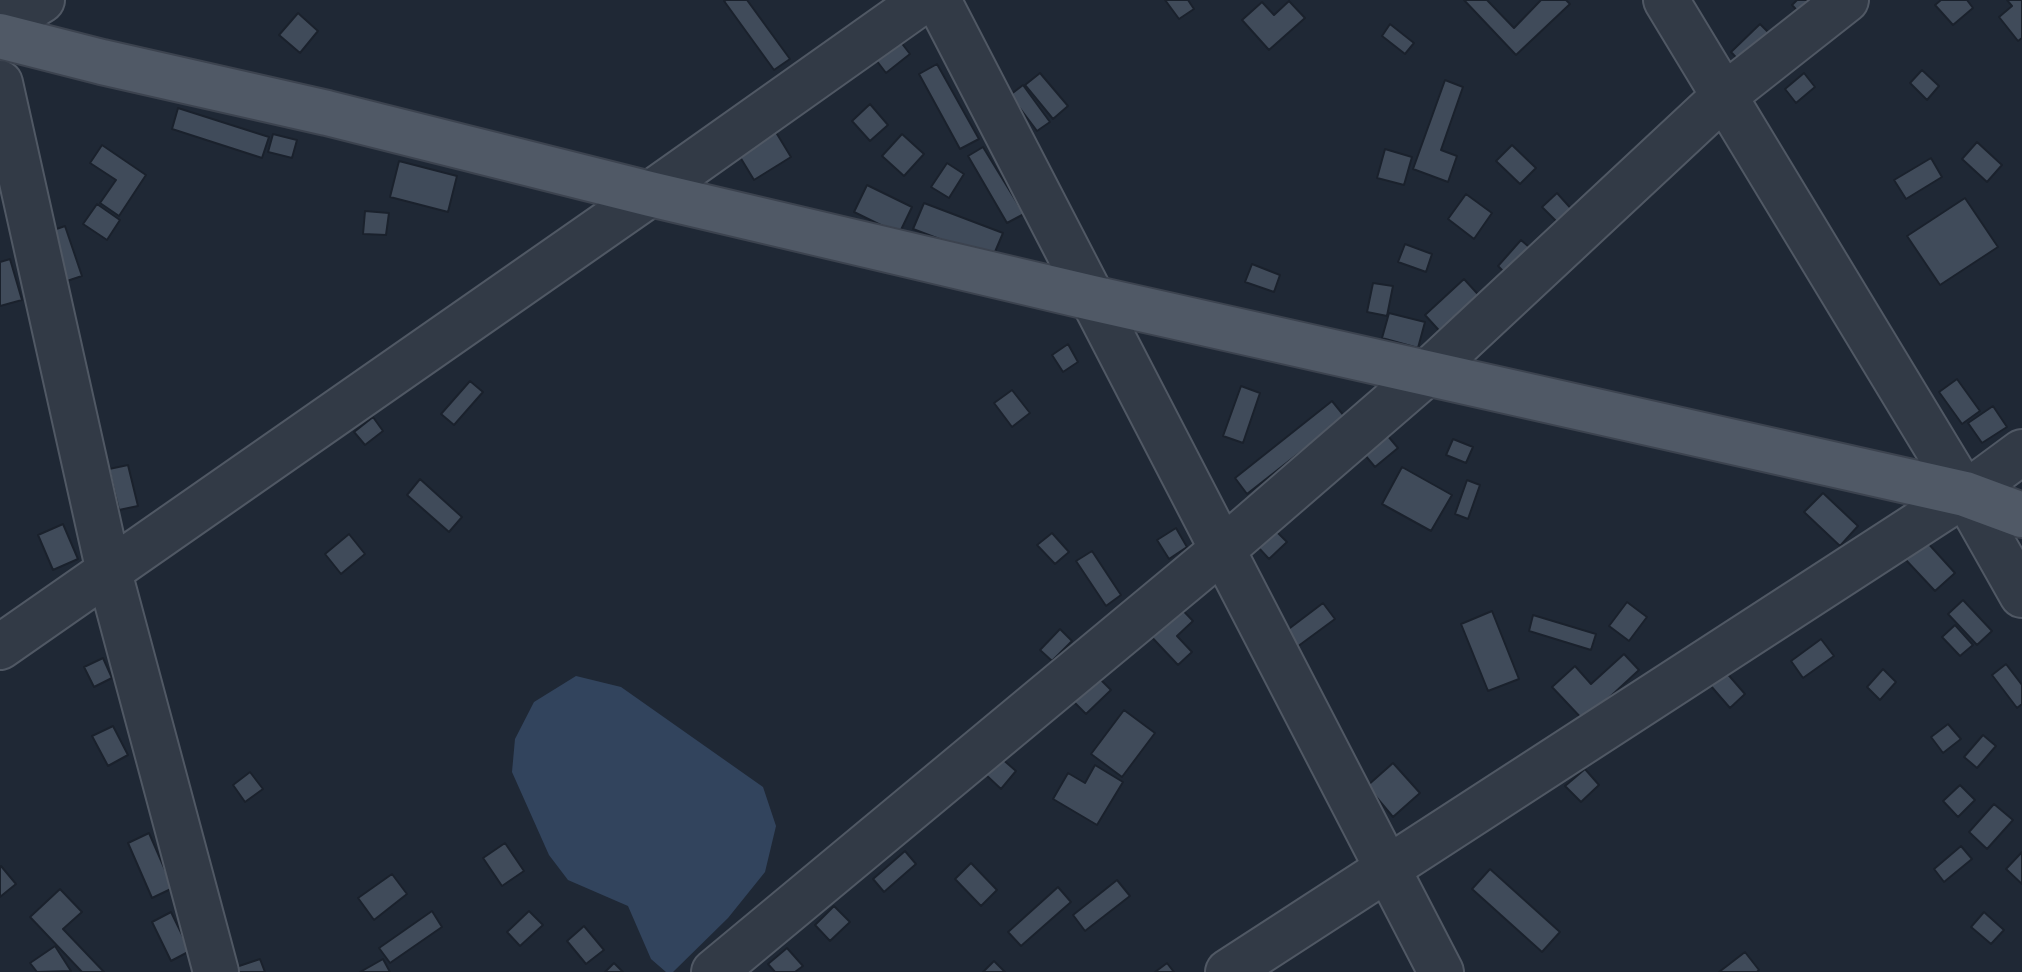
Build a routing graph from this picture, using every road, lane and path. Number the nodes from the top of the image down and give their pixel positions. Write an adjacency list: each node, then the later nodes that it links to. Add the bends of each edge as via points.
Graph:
1 (42, 0): 6 (street)
2 (924, 0): 10 (street)
3 (938, 0): 11 (street)
4 (1666, 0): 9 (street)
5 (1846, 0): 9 (street)
6 (0, 26)
7 (0, 36): 10 (main road)
8 (0, 83): 17 (street)
9 (1724, 96): 12 (street); 14 (street)
10 (650, 194): 11 (main road); 17 (street)
11 (1092, 298): 12 (main road); 16 (street)
12 (1428, 372): 14 (main road); 16 (street)
13 (2022, 452): 14 (street)
14 (1965, 494): 15 (main road); 18 (street); 20 (street)
15 (2022, 515)
16 (1222, 550): 20 (street); 22 (street)
17 (109, 572): 19 (street); 21 (street)
18 (2022, 595)
19 (0, 647)
20 (1386, 869): 23 (street); 24 (street)
21 (216, 972)
22 (714, 972)
23 (1228, 972)
24 (1441, 972)

